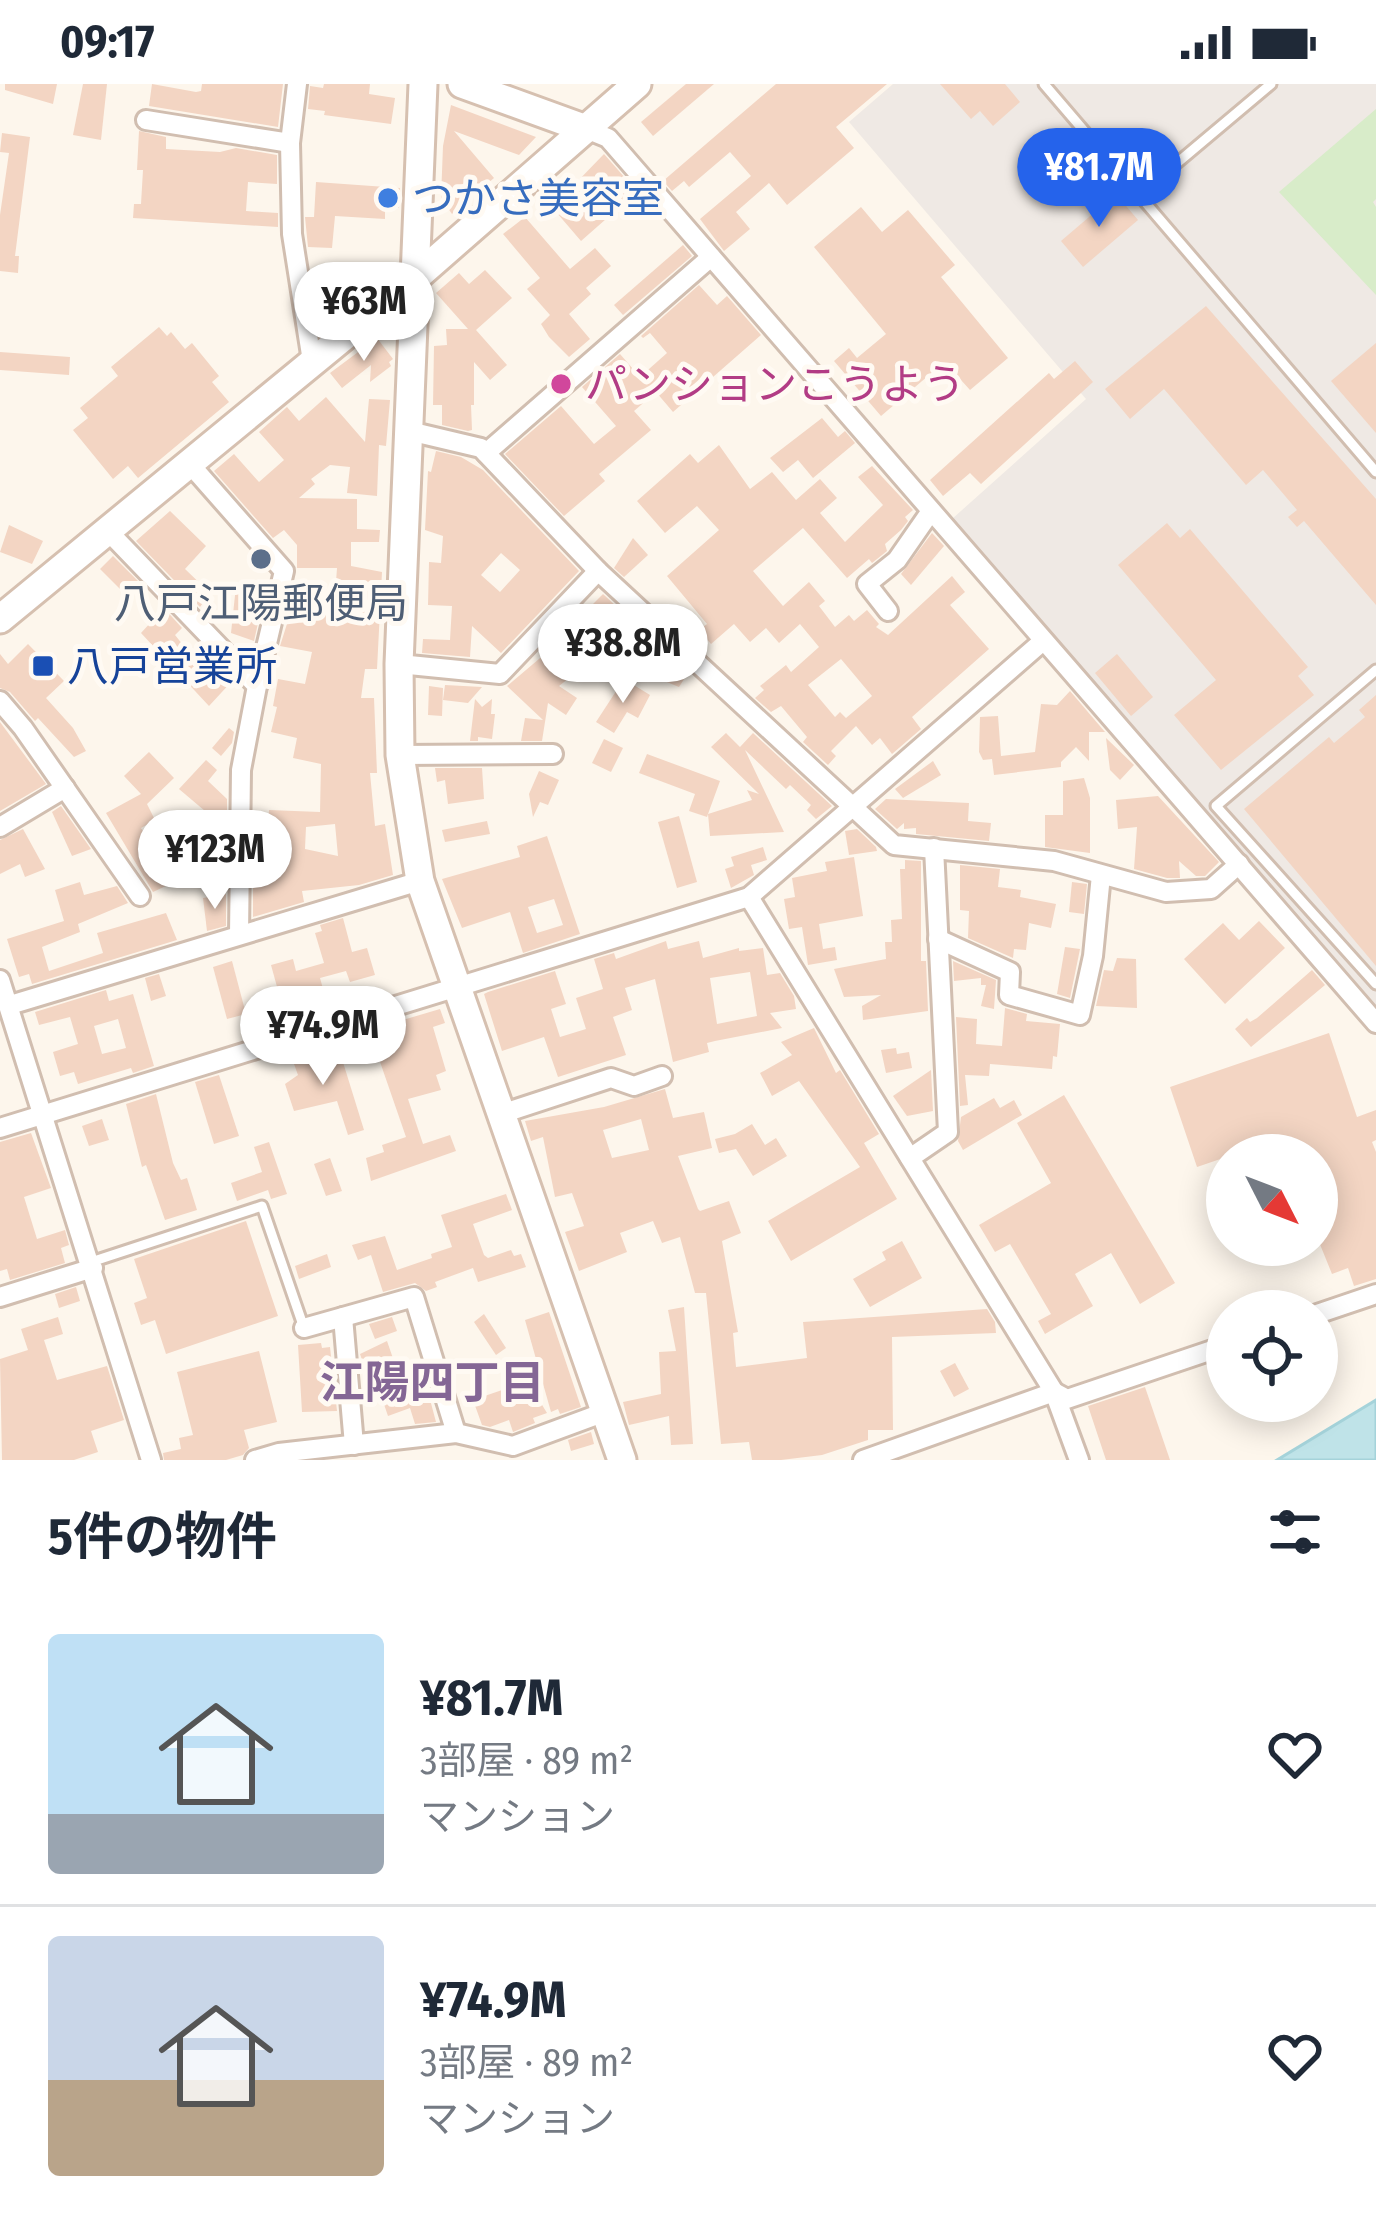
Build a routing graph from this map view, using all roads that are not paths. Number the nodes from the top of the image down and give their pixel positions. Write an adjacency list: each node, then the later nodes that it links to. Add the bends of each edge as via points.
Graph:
1 (297, 84): 9 (street)
2 (423, 84): 12 (street)
3 (462, 84): 8 (street)
4 (638, 84): 8 (street)
5 (1044, 84): 10 (lane)
6 (1271, 84): 10 (lane)
7 (146, 120): 9 (street)
8 (586, 129): 11 (street, via 608,138); 12 (street)
9 (290, 143): 13 (street, via 292,234)
10 (1139, 195): 17 (lane)
11 (711, 257): 15 (street); 18 (street)
12 (414, 279): 13 (street); 14 (street)
13 (312, 361): 16 (street)
14 (409, 431): 15 (street); 24 (street)
15 (485, 453): 20 (street)
16 (189, 463): 19 (street); 26 (street, via 284,572)
17 (1376, 472)
18 (931, 511): 21 (street, via 897,560 867,584); 23 (street)
19 (107, 530): 22 (street); 26 (street)
20 (598, 571): 24 (street, via 500,674); 31 (street)
21 (888, 610)
22 (0, 619)
23 (1043, 641): 31 (street); 34 (street)
24 (399, 664): 29 (street)
25 (1376, 670): 42 (lane, via 1216,806)
26 (257, 686): 39 (street, via 241,770)
27 (0, 701): 30 (street)
28 (553, 754): 29 (street)
29 (400, 755): 36 (street)
30 (65, 788): 32 (street); 37 (street)
31 (854, 806): 33 (street, via 894,844); 38 (street)
32 (0, 827)
33 (934, 848): 35 (street, via 1054,861); 40 (street)
34 (1239, 864): 35 (street, via 1211,889 1166,892); 45 (street)
35 (1101, 875): 40 (street, via 1081,1015 1009,995 1010,972)
36 (420, 880): 39 (street); 43 (street)
37 (140, 896)
38 (749, 897): 43 (street); 50 (street)
39 (239, 935): 44 (street)
40 (938, 939): 50 (street, via 948,1132)
41 (0, 980): 44 (street)
42 (1376, 984)
43 (456, 986): 47 (street); 48 (street)
44 (10, 1005): 48 (street)
45 (1376, 1023)
46 (662, 1076): 47 (street, via 634,1086 611,1078)
47 (501, 1114): 59 (street)
48 (44, 1115): 49 (street); 51 (street)
49 (0, 1128)
50 (910, 1158): 58 (street)
51 (92, 1265): 53 (street); 56 (lane, via 262,1206); 62 (street)
52 (1376, 1294): 54 (street)
53 (0, 1297)
54 (1338, 1307)
55 (343, 1317): 56 (street); 60 (street, via 414,1297); 61 (street)
56 (304, 1328)
57 (1206, 1352): 58 (street, via 1067,1399)
58 (1054, 1392): 65 (street); 66 (street)
59 (605, 1412): 60 (street, via 513,1446); 64 (street)
60 (456, 1433): 61 (street)
61 (354, 1445): 63 (street)
62 (151, 1460)
63 (255, 1460)
64 (622, 1460)
65 (863, 1460)
66 (1079, 1460)

